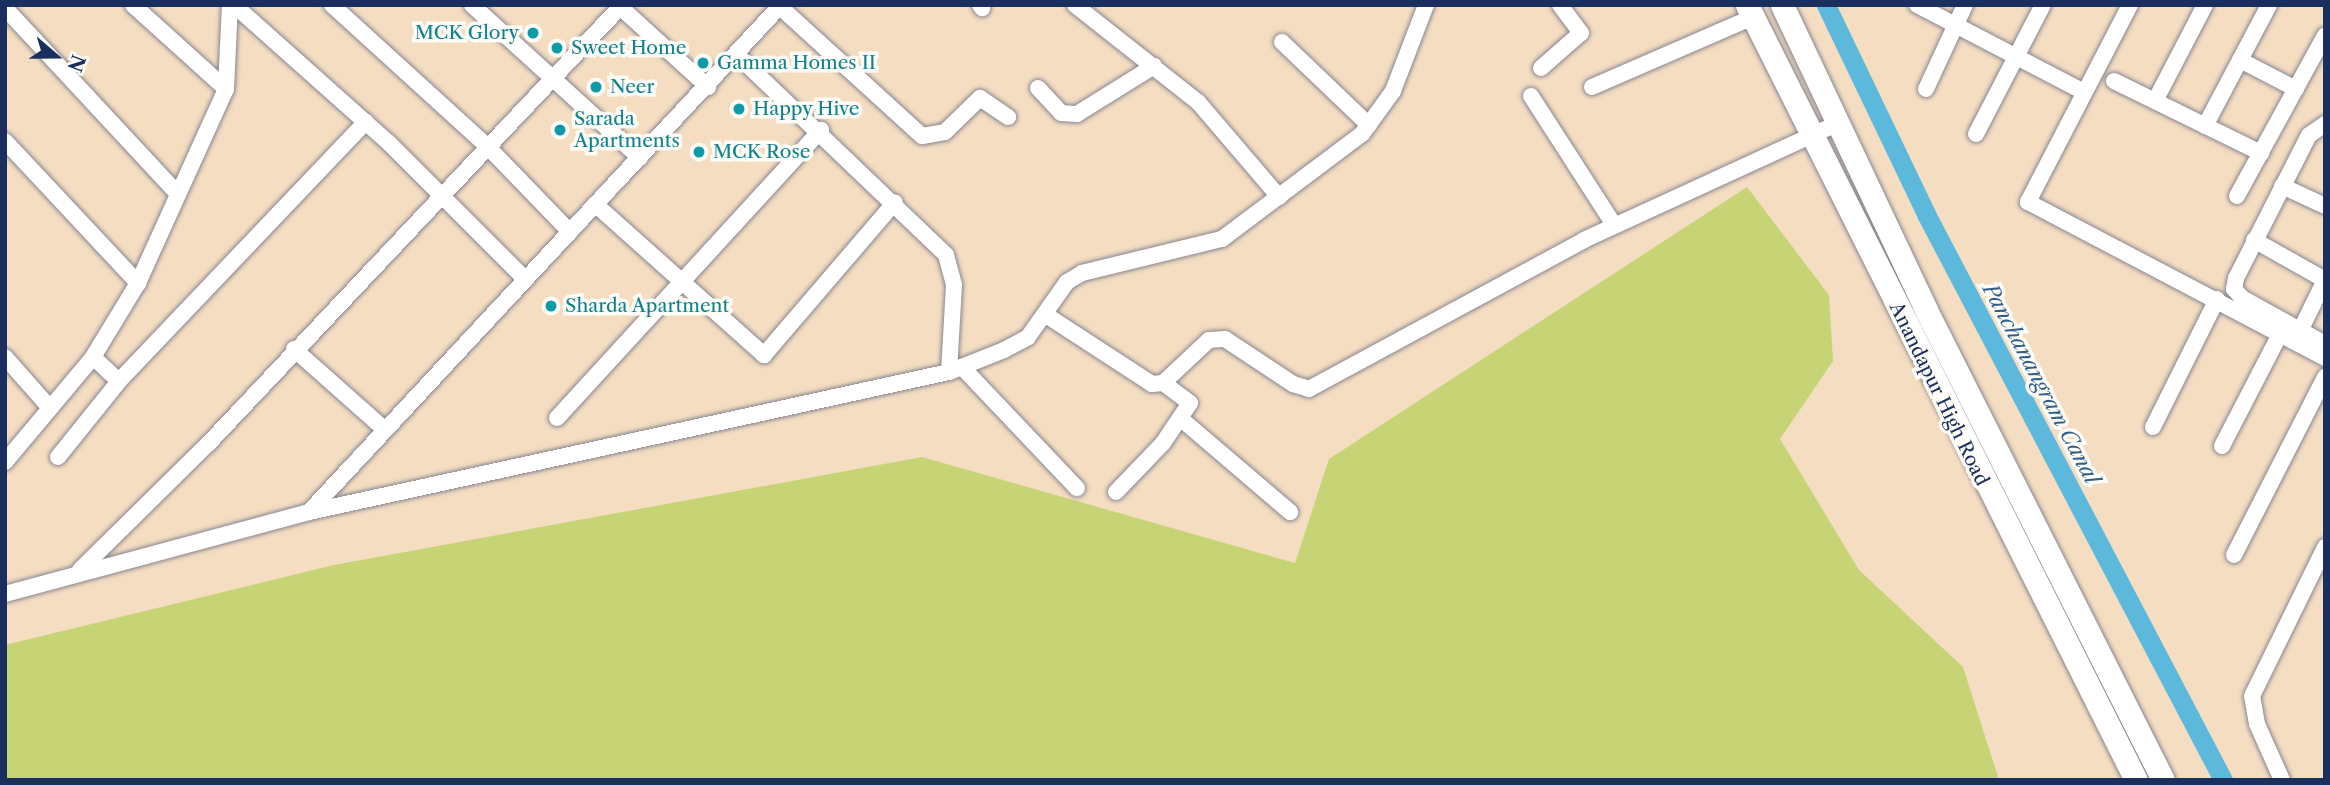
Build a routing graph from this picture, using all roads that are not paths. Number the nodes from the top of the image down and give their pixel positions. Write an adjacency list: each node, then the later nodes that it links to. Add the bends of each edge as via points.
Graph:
1 (133, 5): 32 (street)
2 (232, 5): 32 (street); 39 (street)
3 (332, 5): 48 (street)
4 (472, 5): 27 (street)
5 (1426, 5): 42 (street, via 1392,92)
6 (1560, 5): 26 (street, via 1581,33)
7 (1782, 5): 40 (main road, Anandapur High Road)
8 (1917, 5): 19 (street)
9 (1965, 5): 19 (street)
10 (2043, 5): 23 (street)
11 (2130, 5): 35 (street)
12 (2205, 5): 37 (street)
13 (620, 6): 27 (street); 29 (street)
14 (780, 6): 22 (street); 38 (street, via 922,136 945,132 980,98)
15 (1082, 7): 25 (street)
16 (2263, 7): 24 (street)
17 (5, 8): 53 (street)
18 (1750, 11): 30 (street); 45 (main road, Anandapur High Road)
19 (1955, 24): 23 (street); 33 (street)
20 (2325, 35): 34 (street)
21 (1282, 42): 42 (street)
22 (738, 56): 29 (street); 44 (street)
23 (2018, 57): 35 (street); 46 (street)
24 (2239, 60): 34 (street); 43 (street)
25 (1154, 66): 31 (street, via 1077,114 1061,113); 55 (street, via 1198,102)
26 (1541, 68)
27 (551, 80): 48 (street); 50 (street)
28 (2114, 81): 37 (street)
29 (708, 87): 50 (street)
30 (1592, 87)
31 (1038, 88)
32 (226, 89): 53 (street)
33 (1926, 89)
34 (2296, 89): 49 (street)
35 (2084, 92): 66 (street, via 2028,202)
36 (1531, 96): 59 (street)
37 (2155, 101): 43 (street)
38 (1009, 117)
39 (366, 122): 52 (street); 77 (street)
40 (1838, 123): 45 (street); 96 (main road, Anandapur High Road, via 1926,310)
41 (2325, 124): 51 (street, via 2309,135)
42 (1370, 125): 55 (street)
43 (2205, 126): 49 (street)
44 (821, 130): 56 (street); 64 (street)
45 (1810, 132): 59 (street); 95 (main road, Anandapur High Road)
46 (1976, 134)
47 (5, 141): 65 (street)
48 (486, 145): 52 (street); 60 (street)
49 (2261, 153): 54 (street)
50 (640, 158): 57 (street)
51 (2282, 186): 58 (street); 61 (street)
52 (441, 193): 62 (street); 71 (street)
53 (178, 194): 65 (street)
54 (2237, 196)
55 (1279, 197): 67 (street, via 1222,239 1082,273 1067,282)
56 (895, 202): 64 (street, via 764,355); 75 (street, via 946,255 952,271)
57 (594, 204): 60 (street); 64 (street)
58 (2325, 206)
59 (1614, 225): 78 (street, via 1318,386 1309,389 1293,384 1225,339 1209,340)
60 (570, 232): 62 (street)
61 (2255, 240): 63 (street); 68 (street, via 2234,289)
62 (524, 279): 83 (street)
63 (2325, 280): 68 (street)
64 (681, 281): 80 (street)
65 (138, 283): 73 (street)
66 (2217, 299): 69 (street); 82 (street)
67 (1046, 315): 75 (street, via 1028,337); 78 (street, via 1152,384)
68 (2300, 331): 70 (street)
69 (2279, 336): 74 (street); 84 (street)
70 (2325, 344)
71 (294, 348): 83 (street); 93 (street, via 209,443)
72 (5, 357): 79 (street)
73 (93, 357): 77 (street); 79 (street)
74 (2325, 358)
75 (955, 370): 87 (street); 89 (street)
76 (2325, 377): 92 (street)
77 (119, 381): 85 (street)
78 (1163, 383): 81 (street, via 1190,403)
79 (50, 408): 86 (street)
80 (557, 418)
81 (1180, 418): 88 (street); 90 (street)
82 (2153, 427)
83 (384, 429): 89 (street)
84 (2222, 446)
85 (58, 457)
86 (5, 462)
87 (1077, 488)
88 (1116, 492)
89 (309, 512): 93 (street)
90 (1290, 512)
91 (2325, 547): 97 (street, via 2252,696 2257,724)
92 (2234, 555)
93 (78, 572): 94 (street)
94 (5, 594)
95 (2136, 780)
96 (2163, 780)
97 (2282, 780)

